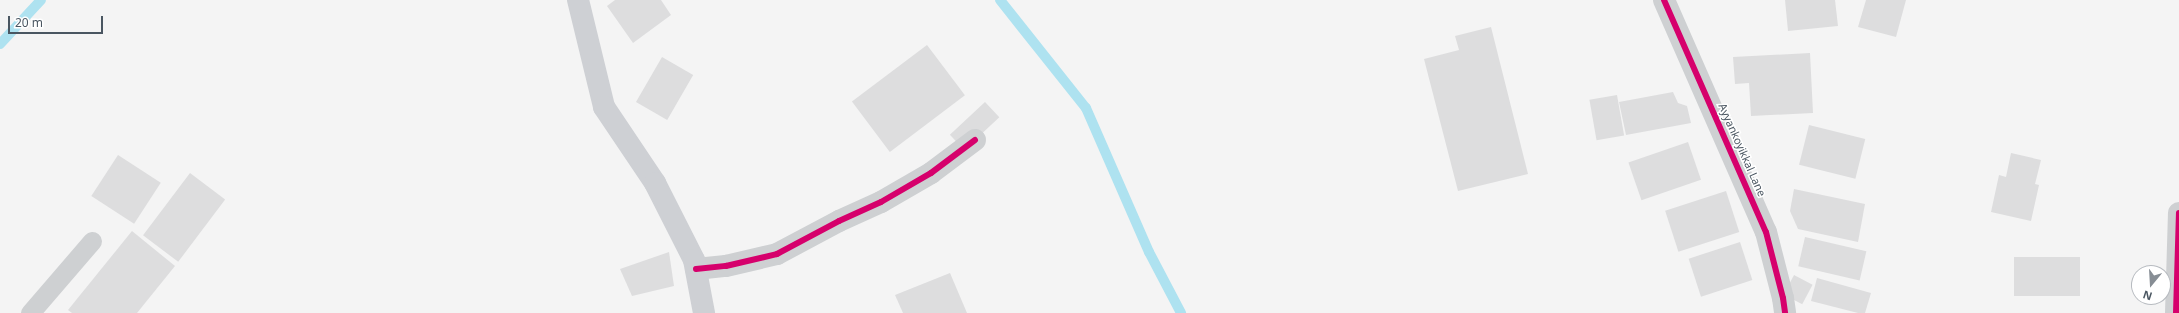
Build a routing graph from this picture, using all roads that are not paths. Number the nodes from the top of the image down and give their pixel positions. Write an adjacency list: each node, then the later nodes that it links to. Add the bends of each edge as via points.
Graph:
1 (578, 0): 6 (main road, via 604,107 655,184 694,260)
2 (1664, 0): 9 (street, Ayyankoyikkal Lane, via 1766,232)
3 (975, 140): 6 (street, via 931,173 881,202 777,254 726,266)
4 (2179, 213): 10 (street)
5 (92, 241): 7 (lane)
6 (696, 269): 8 (main road)
7 (30, 313)
8 (704, 313)
9 (1785, 313)
10 (2176, 313)

